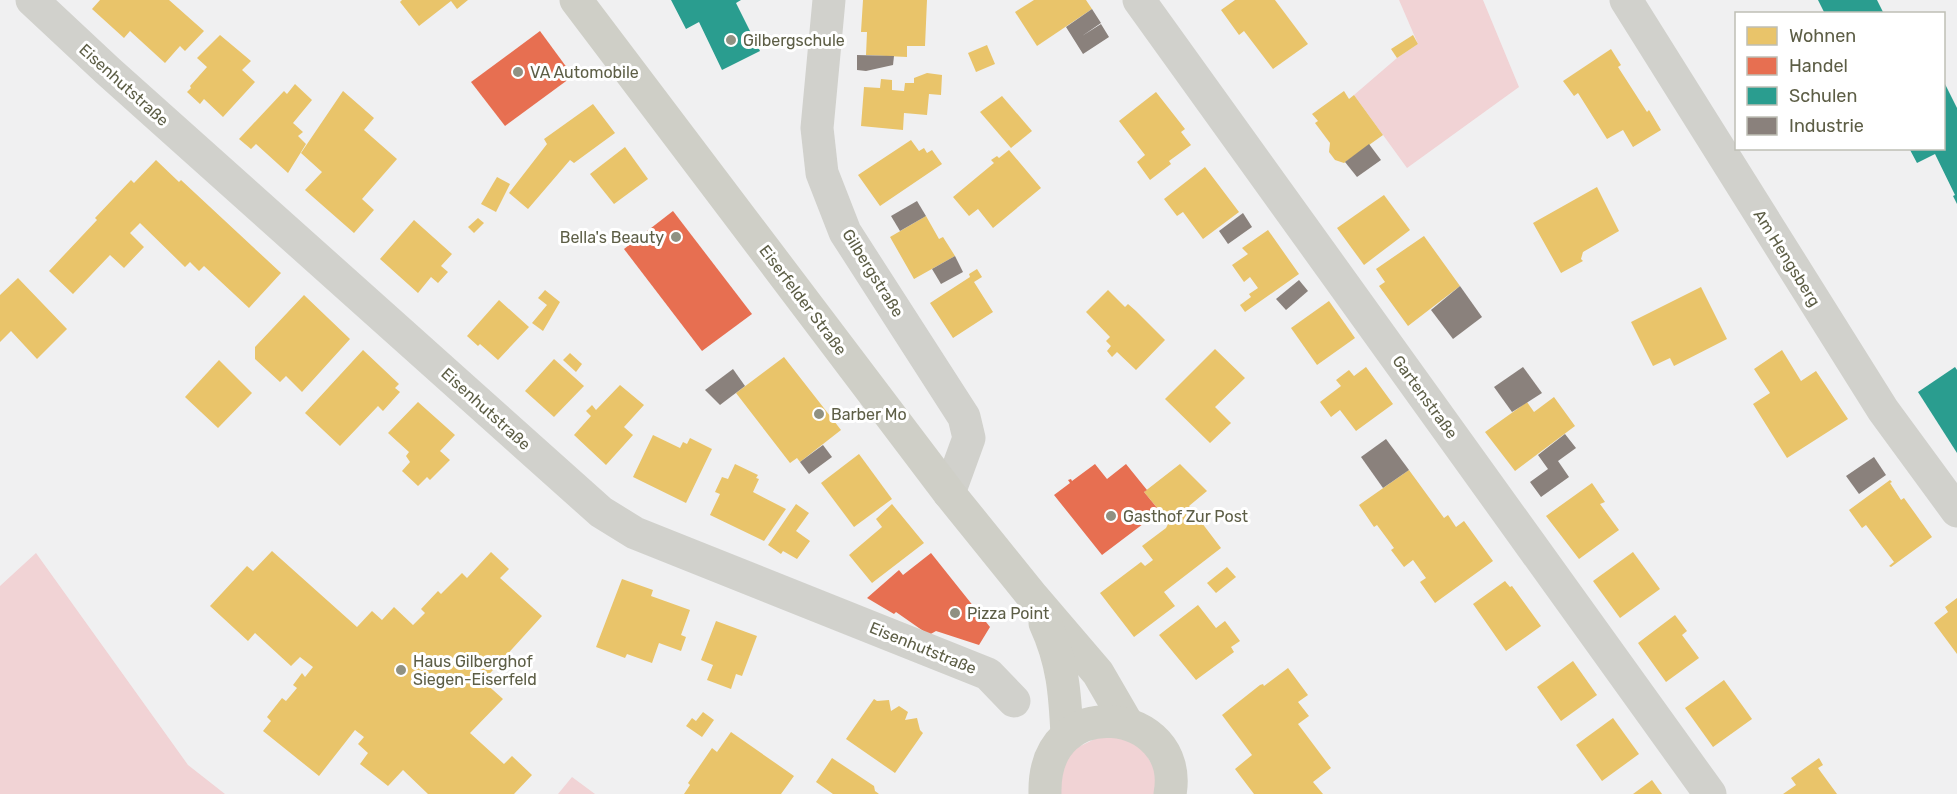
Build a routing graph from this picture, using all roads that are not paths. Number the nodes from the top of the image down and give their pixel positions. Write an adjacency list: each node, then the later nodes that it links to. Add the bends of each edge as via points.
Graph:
1 (32, 0): 9 (street, Eisenhutstraße, via 601,512 635,533 988,674)
2 (576, 0): 6 (main road, Eiserfelder Straße)
3 (830, 0): 6 (street, Gilbergstraße, via 817,128 822,173 845,232 964,417 969,438)
4 (1139, 0): 14 (street, Gartenstraße)
5 (1626, 0): 7 (street, Am Hengsberg, via 1883,410)
6 (949, 493): 8 (main road, Eiserfelder Straße)
7 (1957, 511)
8 (1032, 597): 10 (main road, Eiserfelder Straße, via 1098,673); 11 (main road, Eiserfelder Straße, via 1056,647 1064,681)
9 (1014, 701)
10 (1127, 723): 11 (main road, via 1085,724); 12 (main road, Eiserfelder Straße, via 1145,732 1160,747 1169,765)
11 (1067, 735): 13 (main road, via 1048,762)
12 (1174, 791)
13 (1045, 794)
14 (1710, 794)

